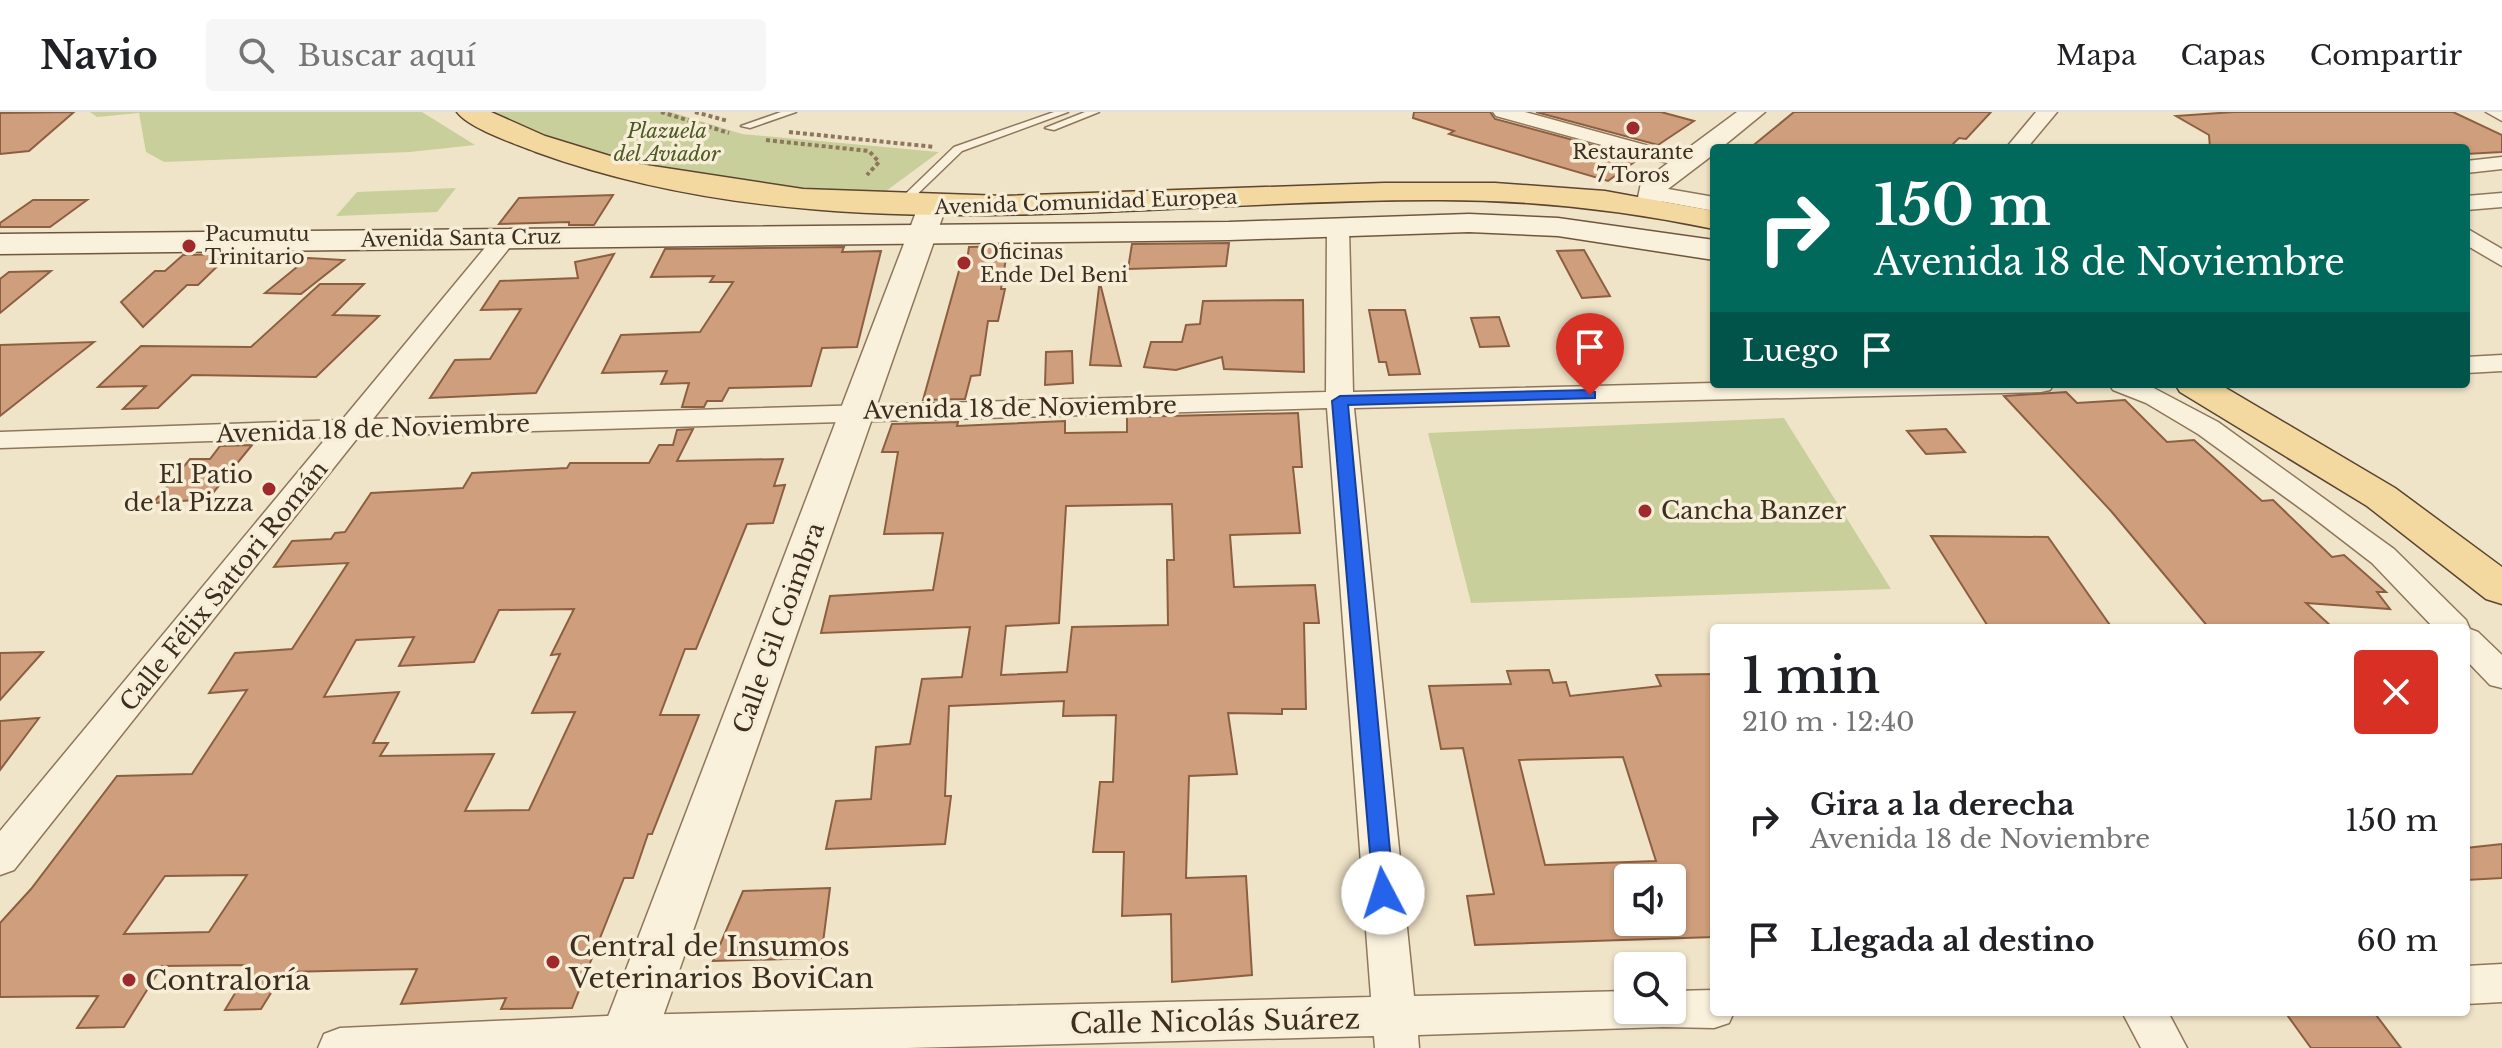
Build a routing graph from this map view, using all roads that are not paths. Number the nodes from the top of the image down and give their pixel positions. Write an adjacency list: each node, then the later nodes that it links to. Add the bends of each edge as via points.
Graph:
1 (470, 112): 20 (main road, Avenida Comunidad Europea, via 553,151 680,182 797,199)
2 (791, 112): 11 (lane)
3 (1063, 112): 20 (lane, via 958,149)
4 (1094, 112): 20 (lane)
5 (1503, 112): 15 (street)
6 (1753, 112): 12 (street)
7 (2046, 112): 8 (street); 14 (street)
8 (2057, 112)
9 (2496, 112): 10 (street)
10 (2502, 115)
11 (746, 126)
12 (1710, 144)
13 (1710, 144): 15 (street)
14 (2019, 144)
15 (1686, 162): 18 (street, via 1651,189)
16 (2502, 163): 17 (street)
17 (2470, 167)
18 (1650, 200): 20 (main road, Avenida Comunidad Europea, via 1451,190); 22 (street); 23 (main road, Avenida Comunidad Europea)
19 (2502, 200): 21 (street)
20 (924, 203): 24 (main road, Avenida Santa Cruz); 25 (main road, Avenida Santa Cruz); 36 (street, Calle Gil Coimbra)
21 (2470, 203)
22 (1710, 204)
23 (1710, 219)
24 (1338, 228): 28 (main road, Avenida Santa Cruz, via 1469,223 1558,227); 35 (street)
25 (506, 237): 27 (main road, Avenida Santa Cruz); 37 (street, Calle Félix Sattori Román)
26 (2470, 238): 29 (street)
27 (0, 244)
28 (1710, 249)
29 (2502, 259)
30 (2502, 363): 31 (street)
31 (2470, 365)
32 (1825, 388): 35 (street, Avenida 18 de Noviembre)
33 (2132, 388): 40 (street, via 2208,428 2322,509 2383,556)
34 (2200, 388): 39 (main road, via 2381,497)
35 (1340, 401): 36 (street, Avenida 18 de Noviembre); 50 (street)
36 (858, 411): 37 (street, Avenida 18 de Noviembre); 51 (street, Calle Gil Coimbra)
37 (351, 431): 38 (street, Avenida 18 de Noviembre); 43 (street, Calle Félix Sattori Román)
38 (0, 440)
39 (2502, 589)
40 (2450, 624)
41 (2470, 644): 42 (street)
42 (2502, 676)
43 (0, 859)
44 (2502, 983): 45 (street)
45 (2470, 985)
46 (1710, 1009): 47 (street)
47 (1686, 1010)
48 (1614, 1014): 50 (street, Calle Nicolás Suárez)
49 (2146, 1016): 53 (street)
50 (1395, 1032): 51 (street, Calle Nicolás Suárez)
51 (626, 1041): 52 (street, Calle Nicolás Suárez)
52 (340, 1048)
53 (2165, 1048)

